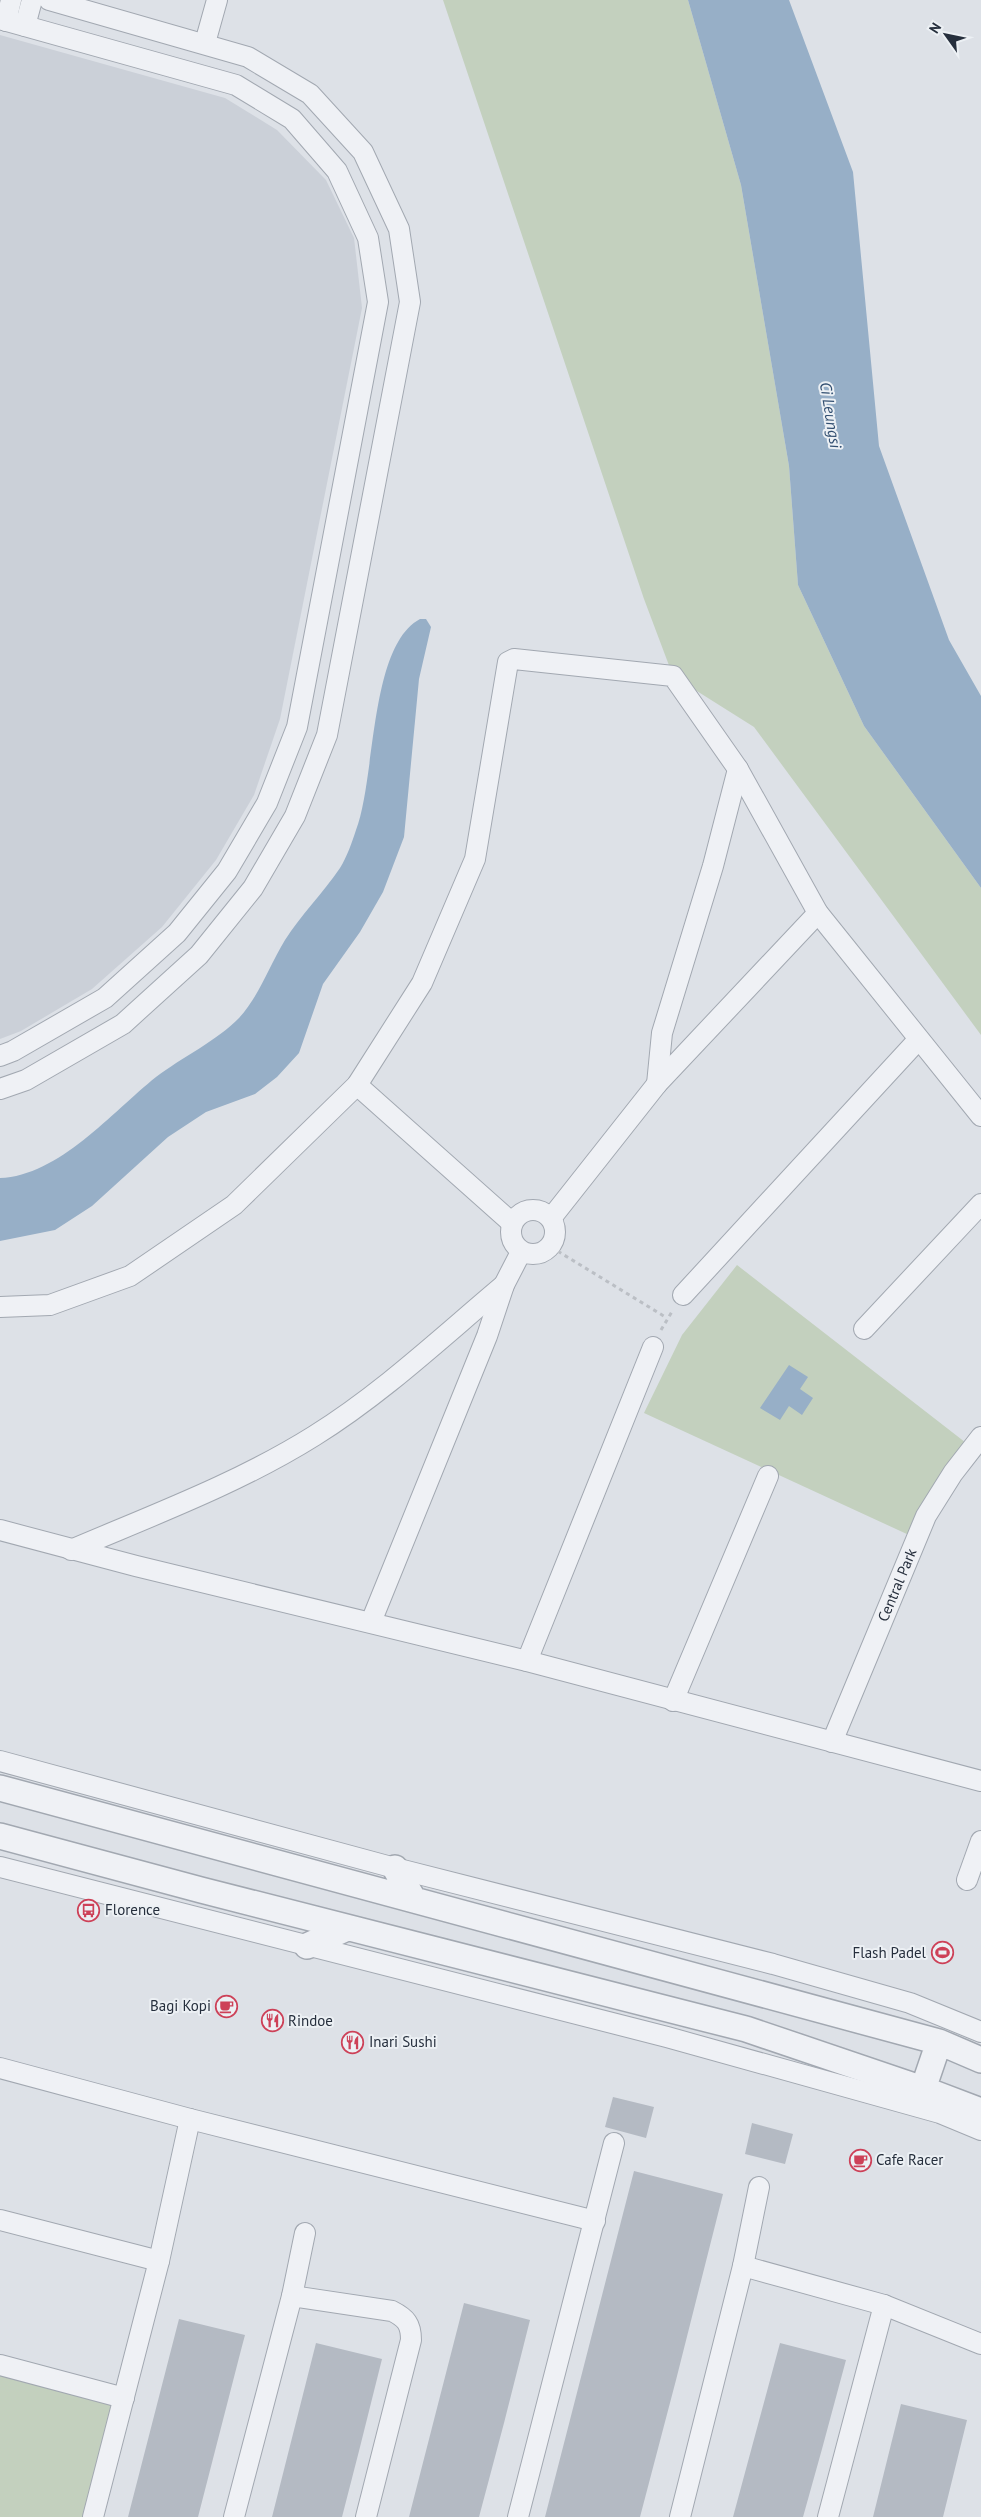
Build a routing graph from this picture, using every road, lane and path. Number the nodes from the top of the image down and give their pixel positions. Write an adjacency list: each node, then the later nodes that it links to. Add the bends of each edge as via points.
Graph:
1 (11, 0): 5 (street)
2 (32, 0): 6 (street)
3 (49, 0): 7 (street)
4 (217, 0): 7 (street)
5 (3, 20): 6 (street)
6 (26, 26): 11 (street, via 236,85 292,120 337,171 368,238 378,302 297,727 267,803 228,871 177,933 105,998)
7 (205, 43): 14 (street, via 248,57 310,94 363,152 399,229 410,302 327,736 295,816 253,888 199,955 123,1024 26,1080)
8 (738, 769): 9 (street); 12 (street, via 711,875 662,1033); 13 (street, via 673,676 514,658 508,662 475,859 422,983)
9 (818, 913): 10 (street); 12 (street)
10 (918, 1040): 15 (street); 22 (street)
11 (0, 1056)
12 (657, 1084): 17 (street)
13 (357, 1085): 18 (street); 23 (street, via 234,1204 130,1276 50,1305)
14 (0, 1090)
15 (981, 1116)
16 (981, 1204): 25 (street)
17 (552, 1217): 18 (street, via 538,1209 522,1211); 19 (street, via 557,1232)
18 (512, 1223): 20 (street, via 511,1239)
19 (551, 1247): 20 (street, via 537,1255); 24 (path)
20 (521, 1252): 21 (street)
21 (504, 1285): 30 (street, via 407,1368 313,1436 197,1496); 31 (street, via 487,1336)
22 (683, 1294): 24 (path)
23 (0, 1307)
24 (667, 1318): 26 (path)
25 (864, 1329)
26 (653, 1347): 32 (street)
27 (981, 1437): 34 (street, Central Park, via 926,1516)
28 (768, 1476): 33 (street)
29 (0, 1530): 30 (street)
30 (71, 1550): 31 (street)
31 (371, 1622): 32 (street)
32 (527, 1661): 33 (street)
33 (673, 1701): 34 (street)
34 (832, 1742): 36 (street)
35 (0, 1761): 41 (street)
36 (981, 1781)
37 (0, 1788): 43 (street)
38 (0, 1836): 44 (street)
39 (981, 1841): 42 (street)
40 (0, 1867): 45 (street)
41 (394, 1868): 43 (street); 46 (street, via 773,1964 910,2004)
42 (967, 1880)
43 (414, 1900): 47 (street)
44 (347, 1928): 45 (street); 50 (street, via 746,2029)
45 (307, 1946): 53 (street, via 834,2082 940,2113)
46 (981, 2032)
47 (939, 2042): 48 (street); 50 (street)
48 (981, 2060)
49 (0, 2068): 52 (street)
50 (923, 2089): 51 (street)
51 (981, 2111)
52 (190, 2119): 57 (street); 59 (street)
53 (981, 2130)
54 (614, 2143): 57 (street)
55 (759, 2187): 60 (street)
56 (0, 2220): 59 (street)
57 (595, 2221): 69 (street)
58 (305, 2234): 61 (street)
59 (159, 2260): 65 (street)
60 (743, 2266): 62 (street); 70 (street)
61 (292, 2296): 67 (street); 68 (street, via 392,2311 402,2316 411,2329 411,2340)
62 (884, 2305): 63 (street); 71 (street)
63 (981, 2344)
64 (0, 2365): 65 (street)
65 (124, 2398): 66 (street)
66 (93, 2517)
67 (234, 2517)
68 (366, 2517)
69 (518, 2517)
70 (680, 2517)
71 (828, 2517)

